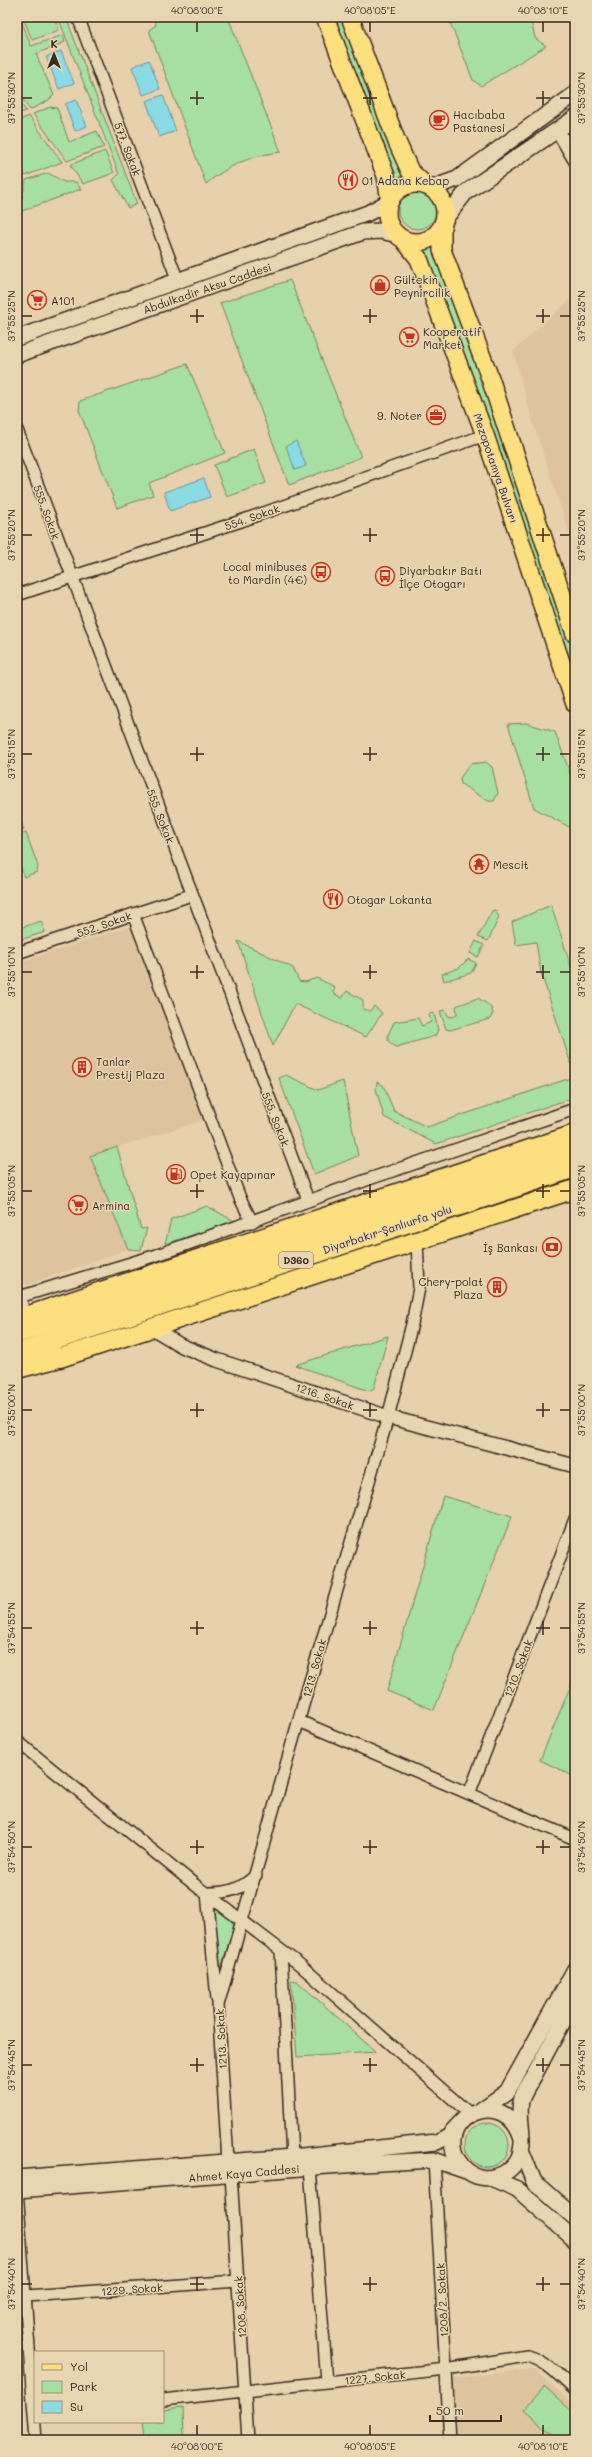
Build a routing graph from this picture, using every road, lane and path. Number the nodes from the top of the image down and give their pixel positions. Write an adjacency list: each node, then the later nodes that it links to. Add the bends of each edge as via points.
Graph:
1 (78, 17): 12 (street, 577. Sokak)
2 (325, 17): 9 (main road, via 386,176)
3 (350, 17): 8 (main road, via 410,171)
4 (575, 94): 8 (main road, via 457,179)
5 (575, 118): 6 (main road)
6 (558, 131): 7 (street); 10 (main road, via 466,192)
7 (575, 160)
8 (429, 186): 9 (main road, via 409,184 401,188); 10 (main road, via 442,198 446,212)
9 (390, 201): 11 (main road, via 389,223); 12 (main road, Abdulkadir Aksu Caddesi, via 368,213)
10 (444, 223): 11 (main road, via 429,239 412,242); 19 (main road, Mezopotamya Bulvarı, via 442,250 490,378)
11 (400, 237): 14 (main road, Abdulkadir Aksu Caddesi, via 381,232 364,232); 16 (main road, Mezopotamya Bulvarı, via 419,259)
12 (178, 281): 13 (main road, Abdulkadir Aksu Caddesi)
13 (17, 338)
14 (17, 355)
15 (17, 430): 17 (street, 555. Sokak)
16 (485, 435): 17 (street, 554. Sokak, via 238,522); 20 (main road, Mezopotamya Bulvarı)
17 (71, 576): 18 (street, 554. Sokak); 21 (street, 555. Sokak)
18 (17, 595)
19 (575, 634)
20 (575, 704)
21 (191, 894): 22 (street, 552. Sokak); 29 (street, 555. Sokak)
22 (133, 914): 23 (street, 552. Sokak); 30 (street, via 240,1198)
23 (17, 953)
24 (575, 1109): 29 (street)
25 (575, 1134): 33 (highway)
26 (575, 1151): 35 (highway, Diyarbakır-Şanlıurfa yolu / D360)
27 (575, 1168): 36 (highway, Diyarbakır-Şanlıurfa yolu / D360)
28 (575, 1189): 31 (highway)
29 (308, 1200): 30 (street)
30 (252, 1222): 32 (street, via 157,1255)
31 (417, 1240): 34 (highway); 38 (street, 1213. Sokak, via 419,1288)
32 (18, 1296): 33 (street)
33 (21, 1317)
34 (152, 1328): 37 (highway); 38 (street, 1216. Sokak, via 182,1346 217,1360)
35 (17, 1334)
36 (17, 1353)
37 (17, 1369)
38 (388, 1417): 39 (street, 1216. Sokak); 41 (street, 1213. Sokak)
39 (575, 1466)
40 (575, 1519): 43 (street, 1210. Sokak)
41 (299, 1721): 43 (street); 45 (street, 1213. Sokak)
42 (17, 1741): 46 (street)
43 (470, 1794): 44 (street)
44 (575, 1839)
45 (256, 1875): 46 (street, via 245,1886 236,1890); 47 (street, 1213. Sokak)
46 (207, 1893): 47 (street); 51 (street)
47 (243, 1920): 48 (street); 51 (street, 1213. Sokak)
48 (281, 1951): 52 (street); 54 (street)
49 (575, 1969): 52 (main road, Ahmet Kaya Caddesi, via 507,2092)
50 (575, 1999): 53 (main road, via 521,2100)
51 (218, 2006): 56 (street, 1213. Sokak)
52 (471, 2115): 53 (main road, via 492,2110 503,2113 519,2129); 54 (main road, Ahmet Kaya Caddesi, via 448,2136 437,2142); 58 (main road, via 454,2137 455,2154 460,2164)
53 (522, 2145): 60 (main road, via 518,2160 510,2169); 62 (main road, via 534,2182)
54 (292, 2157): 56 (main road, Ahmet Kaya Caddesi)
55 (434, 2160): 57 (main road, Ahmet Kaya Caddesi); 58 (main road, Ahmet Kaya Caddesi); 66 (street, 1208/2. Sokak)
56 (230, 2168): 57 (main road, Ahmet Kaya Caddesi); 59 (main road, Ahmet Kaya Caddesi); 61 (main road, Ahmet Kaya Caddesi); 64 (street, 1208. Sokak)
57 (310, 2168): 67 (street)
58 (469, 2172): 60 (main road)
59 (17, 2178)
60 (490, 2178): 63 (main road, via 517,2189)
61 (17, 2190): 65 (street)
62 (575, 2218)
63 (575, 2240)
64 (238, 2281): 65 (street, 1229. Sokak); 69 (street, 1208. Sokak)
65 (26, 2296): 71 (street)
66 (446, 2369): 67 (street, 1227. Sokak); 68 (street, 1227. Sokak, via 527,2356 544,2363); 75 (street, 1208/2. Sokak)
67 (327, 2382): 69 (street, 1227. Sokak)
68 (575, 2390)
69 (245, 2391): 70 (street, 1227. Sokak); 74 (street, 1208. Sokak)
70 (164, 2400)
71 (34, 2401)
72 (35, 2423): 73 (street)
73 (36, 2440)
74 (248, 2440)
75 (450, 2440)

